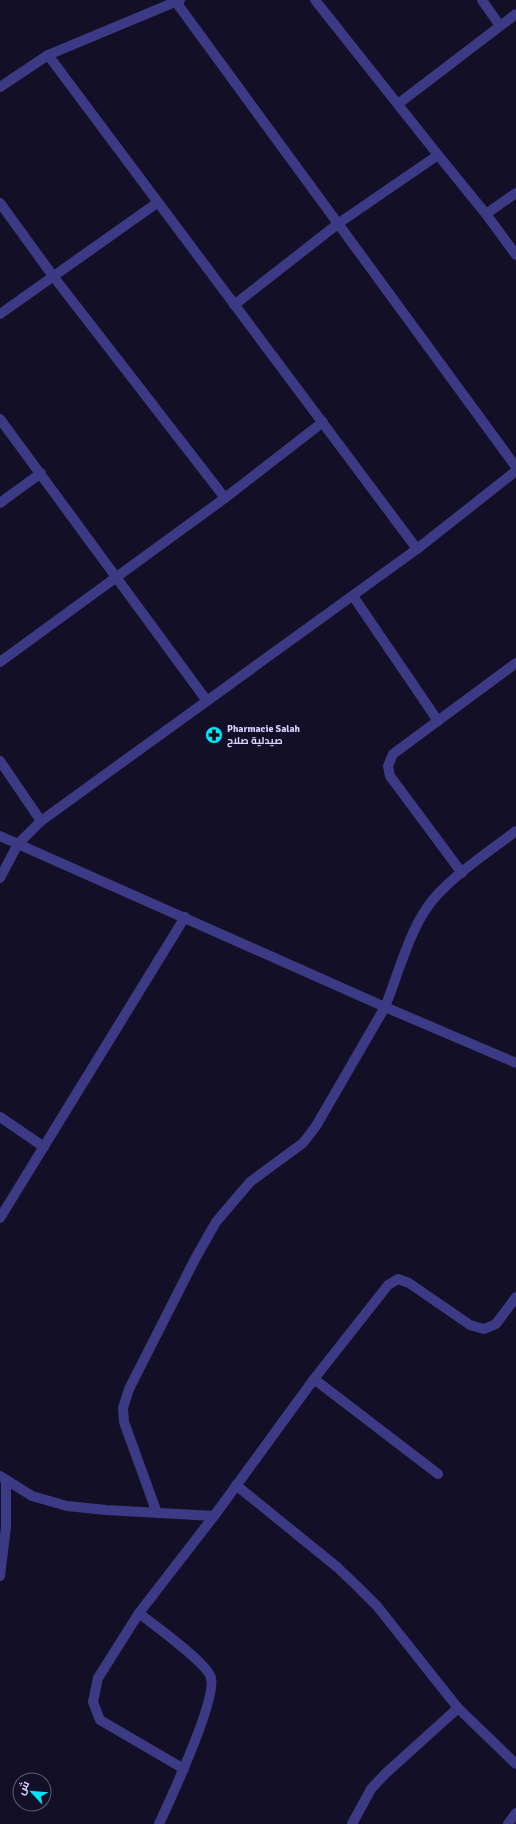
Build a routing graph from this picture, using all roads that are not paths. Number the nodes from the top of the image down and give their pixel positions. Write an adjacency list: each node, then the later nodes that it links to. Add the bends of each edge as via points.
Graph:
1 (315, 0): 8 (street)
2 (482, 0): 5 (street)
3 (178, 1): 6 (street); 14 (street)
4 (516, 14): 5 (street)
5 (500, 26): 8 (street)
6 (48, 55): 7 (street); 11 (street)
7 (0, 86)
8 (398, 104): 9 (street)
9 (438, 155): 13 (street); 14 (street)
10 (516, 192): 13 (street)
11 (157, 202): 16 (street); 17 (street)
12 (0, 203): 16 (street)
13 (486, 214): 15 (street)
14 (339, 223): 17 (street); 21 (street)
15 (516, 255)
16 (54, 276): 18 (street); 24 (street)
17 (234, 305): 20 (street)
18 (0, 314)
19 (0, 419): 23 (street)
20 (323, 422): 24 (street); 26 (street)
21 (516, 467)
22 (516, 471): 26 (street)
23 (41, 473): 25 (street); 27 (street)
24 (225, 498): 27 (street)
25 (0, 503)
26 (417, 549): 28 (street)
27 (116, 578): 29 (street); 31 (street)
28 (352, 596): 31 (street); 32 (street)
29 (0, 662)
30 (516, 663): 32 (street)
31 (207, 702): 34 (street)
32 (438, 721): 38 (street, via 393,754 388,766 390,776)
33 (0, 761): 34 (street)
34 (41, 821): 37 (street)
35 (516, 831): 38 (street)
36 (0, 836): 37 (street)
37 (18, 844): 39 (street); 40 (street)
38 (462, 873): 41 (street, via 442,890 427,908 415,929)
39 (0, 878)
40 (185, 918): 41 (street); 44 (street)
41 (385, 1007): 42 (street); 51 (street, via 316,1126 303,1143 250,1182 216,1222 129,1389 123,1408 124,1422)
42 (516, 1064)
43 (0, 1117): 44 (street)
44 (44, 1147): 45 (street)
45 (0, 1218)
46 (516, 1297): 47 (street, via 496,1324 484,1329 470,1325 409,1283 398,1279 388,1285)
47 (314, 1379): 48 (street); 50 (street)
48 (438, 1474)
49 (3, 1478): 51 (street, via 32,1496 67,1506); 53 (street)
50 (236, 1485): 52 (street); 57 (street, via 338,1567 378,1606)
51 (157, 1513): 52 (street)
52 (214, 1516): 56 (street)
53 (6, 1526): 54 (street); 55 (street)
54 (0, 1536)
55 (0, 1576)
56 (139, 1613): 59 (street, via 202,1663 211,1678 210,1698); 59 (street, via 98,1678 93,1702 100,1720)
57 (458, 1708): 58 (street); 62 (street, via 371,1789)
58 (516, 1764)
59 (184, 1769): 61 (street)
60 (516, 1813): 63 (street)
61 (159, 1824)
62 (352, 1824)
63 (508, 1824)

